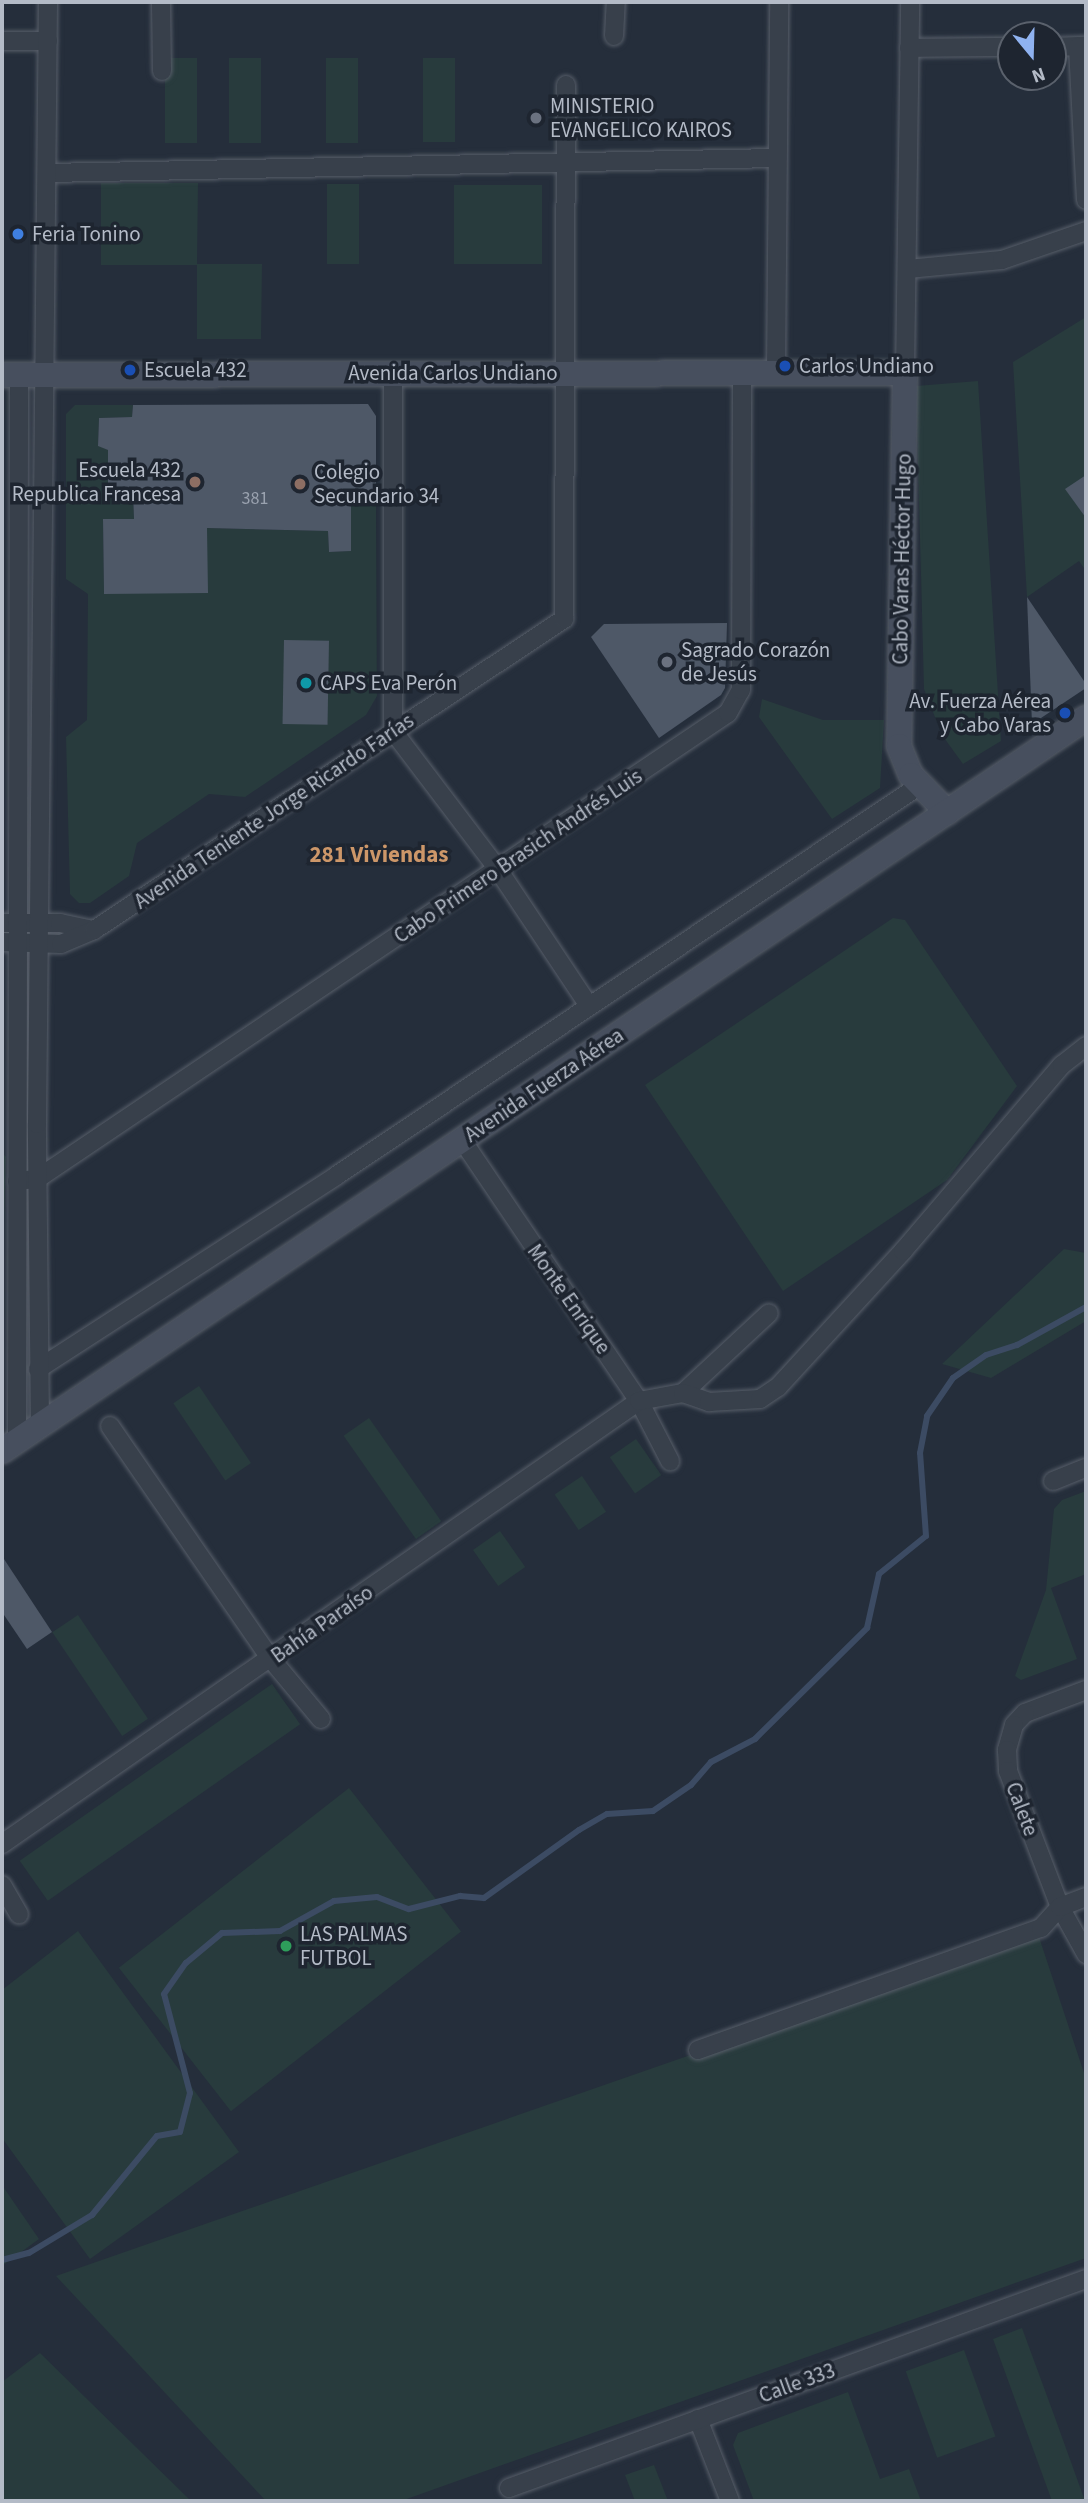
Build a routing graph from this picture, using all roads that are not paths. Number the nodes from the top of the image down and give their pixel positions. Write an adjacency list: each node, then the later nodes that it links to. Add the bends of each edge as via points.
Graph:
1 (48, 2): 8 (street)
2 (161, 2): 12 (street)
3 (616, 2): 6 (street)
4 (779, 2): 14 (street)
5 (910, 2): 11 (street)
6 (614, 36)
7 (2, 41): 8 (street)
8 (48, 41): 16 (street)
9 (1082, 46): 17 (street)
10 (997, 47): 11 (street)
11 (909, 48): 19 (street)
12 (162, 71)
13 (566, 85): 15 (street)
14 (776, 158): 15 (street); 21 (street)
15 (566, 164): 16 (street); 23 (street)
16 (48, 173): 26 (street)
17 (1086, 200)
18 (1086, 231): 19 (street, via 1002,260)
19 (908, 269): 24 (street)
20 (742, 371): 21 (street, Avenida Carlos Undiano); 23 (street, Avenida Carlos Undiano); 35 (street, Cabo Primero Brasich Andrés Luis, via 741,690 715,725)
21 (776, 372): 24 (street, Avenida Carlos Undiano)
22 (393, 373): 23 (street, Avenida Carlos Undiano); 26 (street, Avenida Carlos Undiano); 30 (street)
23 (566, 373): 30 (street, Avenida Teniente Jorge Ricardo Farías, via 564,619)
24 (905, 373): 33 (street, Cabo Varas Héctor Hugo, via 899,746 904,764)
25 (10, 375): 26 (street, Avenida Carlos Undiano); 28 (street)
26 (47, 375): 27 (street)
27 (43, 563): 28 (street); 32 (street)
28 (10, 564): 31 (street)
29 (1086, 718): 34 (street, Avenida Fuerza Aérea)
30 (393, 731): 35 (street); 38 (street, Avenida Teniente Jorge Ricardo Farías)
31 (10, 746): 32 (street); 36 (street)
32 (42, 747): 37 (street)
33 (919, 785): 34 (street, Cabo Varas Héctor Hugo); 41 (street)
34 (947, 812): 45 (street, Avenida Fuerza Aérea)
35 (497, 868): 41 (street); 46 (street, Cabo Primero Brasich Andrés Luis)
36 (11, 923): 37 (street); 39 (street)
37 (41, 923): 38 (street); 40 (street)
38 (94, 930): 40 (street, Avenida Teniente Jorge Ricardo Farías, via 61,944)
39 (11, 943): 40 (street, Avenida Teniente Jorge Ricardo Farías); 43 (street)
40 (40, 944): 44 (street)
41 (589, 1006): 51 (street)
42 (1086, 1046): 52 (street, via 1062,1065 903,1251 778,1387 760,1399 735,1402 709,1402)
43 (9, 1123): 44 (street); 47 (street)
44 (37, 1124): 46 (street)
45 (462, 1140): 53 (street, Monte Enrique); 54 (street, Avenida Fuerza Aérea)
46 (37, 1179): 47 (street, Cabo Primero Brasich Andrés Luis); 49 (street)
47 (17, 1181): 48 (street)
48 (9, 1304): 49 (street); 56 (street)
49 (38, 1304): 51 (street)
50 (769, 1313): 52 (street)
51 (38, 1369): 54 (street)
52 (683, 1393): 53 (street)
53 (639, 1401): 57 (street, Monte Enrique); 60 (street, Bahía Paraíso)
54 (40, 1425): 56 (street, Avenida Fuerza Aérea)
55 (110, 1426): 60 (street)
56 (9, 1446)
57 (670, 1461)
58 (1086, 1468): 59 (street)
59 (1053, 1481)
60 (271, 1659): 62 (street); 63 (street, Bahía Paraíso)
61 (1086, 1690): 66 (street, Calete, via 1025,1713 1014,1725 1007,1771)
62 (321, 1719)
63 (2, 1844)
64 (2, 1885): 67 (street)
65 (1086, 1897): 66 (street)
66 (1060, 1907): 68 (street, Calete); 69 (street, via 1041,1928)
67 (19, 1915)
68 (1086, 1954)
69 (698, 2050)
70 (1086, 2278): 71 (street, Calle 333)
71 (698, 2419): 72 (street, Calle 333); 73 (street)
72 (509, 2488)
73 (730, 2501)

